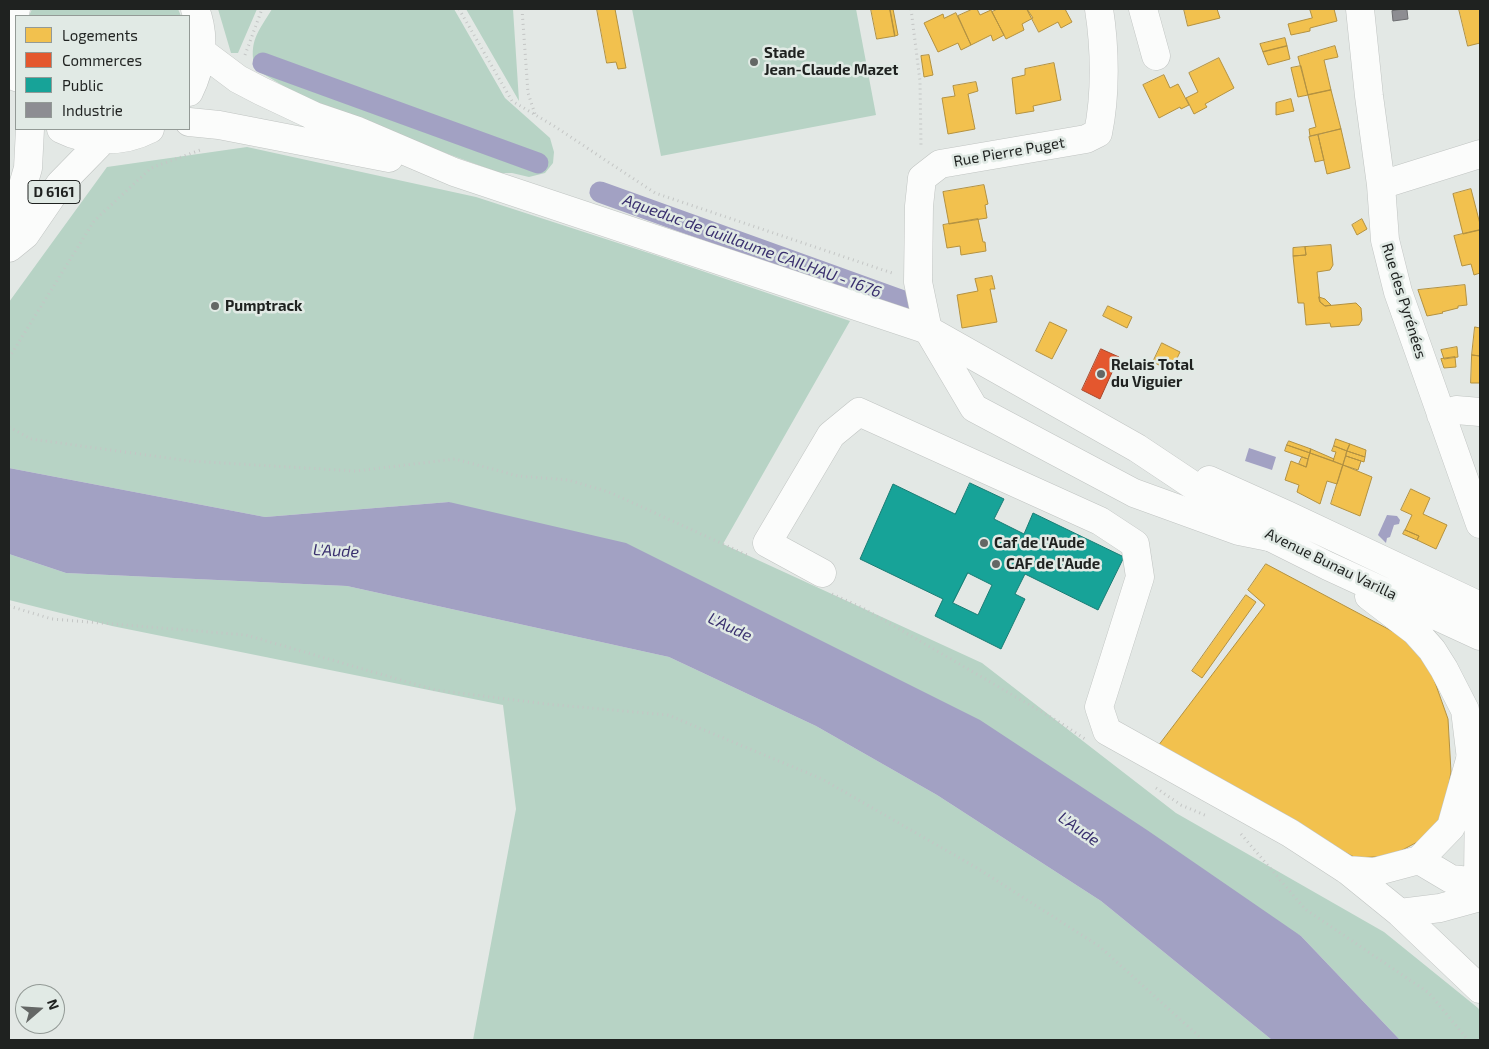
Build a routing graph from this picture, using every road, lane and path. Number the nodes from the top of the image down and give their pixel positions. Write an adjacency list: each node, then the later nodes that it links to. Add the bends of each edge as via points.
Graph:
1 (16, 9): 12 (main road, via 9,38)
2 (195, 9): 10 (main road)
3 (262, 9): 13 (path)
4 (459, 9): 15 (path, via 512,102)
5 (522, 9): 15 (path, via 528,94)
6 (911, 9): 24 (path, via 920,81)
7 (1099, 9): 24 (main road, Rue Pierre Puget, via 1103,33 1103,112 1098,133 1086,139 940,164)
8 (1143, 9): 11 (main road)
9 (1360, 9): 25 (main road, Rue des Pyrénées)
10 (202, 52): 13 (main road); 14 (main road)
11 (1156, 56)
12 (13, 70)
13 (238, 79): 23 (main road, via 314,116)
14 (190, 90)
15 (535, 115): 28 (path, via 655,193)
16 (190, 122): 17 (main road)
17 (219, 125): 23 (main road, via 348,148); 30 (path, via 211,146 151,168 94,221)
18 (30, 130): 26 (main road, D 6161, via 28,168)
19 (65, 130): 21 (main road)
20 (147, 130): 21 (main road)
21 (102, 140): 27 (main road, D 6161, via 60,184 25,235)
22 (1480, 154): 25 (main road)
23 (454, 172): 29 (main road, Avenue Bunau Varilla)
24 (922, 178): 28 (main road)
25 (1381, 185): 32 (main road, Rue des Pyrénées, via 1385,240 1392,269)
26 (9, 234)
27 (9, 248)
28 (918, 282): 29 (main road)
29 (928, 330): 34 (main road, Avenue Bunau Varilla); 36 (main road, via 974,408 1134,493 1239,531)
30 (9, 358)
31 (1480, 412): 32 (main road, via 1456,410)
32 (1440, 415): 35 (main road, Rue des Pyrénées)
33 (9, 428): 37 (path, via 31,439 190,461 356,471 455,459 518,476 568,480 609,492)
34 (1137, 448): 36 (main road, Avenue Bunau Varilla); 41 (main road, Avenue Bunau Varilla)
35 (1477, 510)
36 (1272, 538): 38 (main road, Avenue Bunau Varilla)
37 (749, 556)
38 (1328, 566): 42 (main road, Avenue Bunau Varilla); 44 (main road, via 1415,631 1432,650 1466,710)
39 (825, 583): 43 (path); 50 (main road, via 767,543 831,435 859,412 1100,521 1135,544 1140,577 1099,707 1107,730 1290,833)
40 (9, 606): 54 (path, via 52,619 246,635 435,690 668,715 822,779 977,868 1099,946)
41 (1480, 606)
42 (1480, 636)
43 (1092, 744)
44 (1475, 757): 46 (main road); 49 (main road, via 1451,827)
45 (1149, 783): 47 (path, via 1181,805)
46 (1479, 814): 51 (main road)
47 (1213, 819)
48 (1236, 829): 55 (path, via 1305,909 1429,993)
49 (1419, 860): 50 (main road, via 1374,872); 51 (main road)
50 (1348, 870): 52 (main road)
51 (1480, 892): 52 (main road, via 1440,908)
52 (1400, 913): 53 (main road)
53 (1480, 989)
54 (1202, 1040)
55 (1468, 1040)

